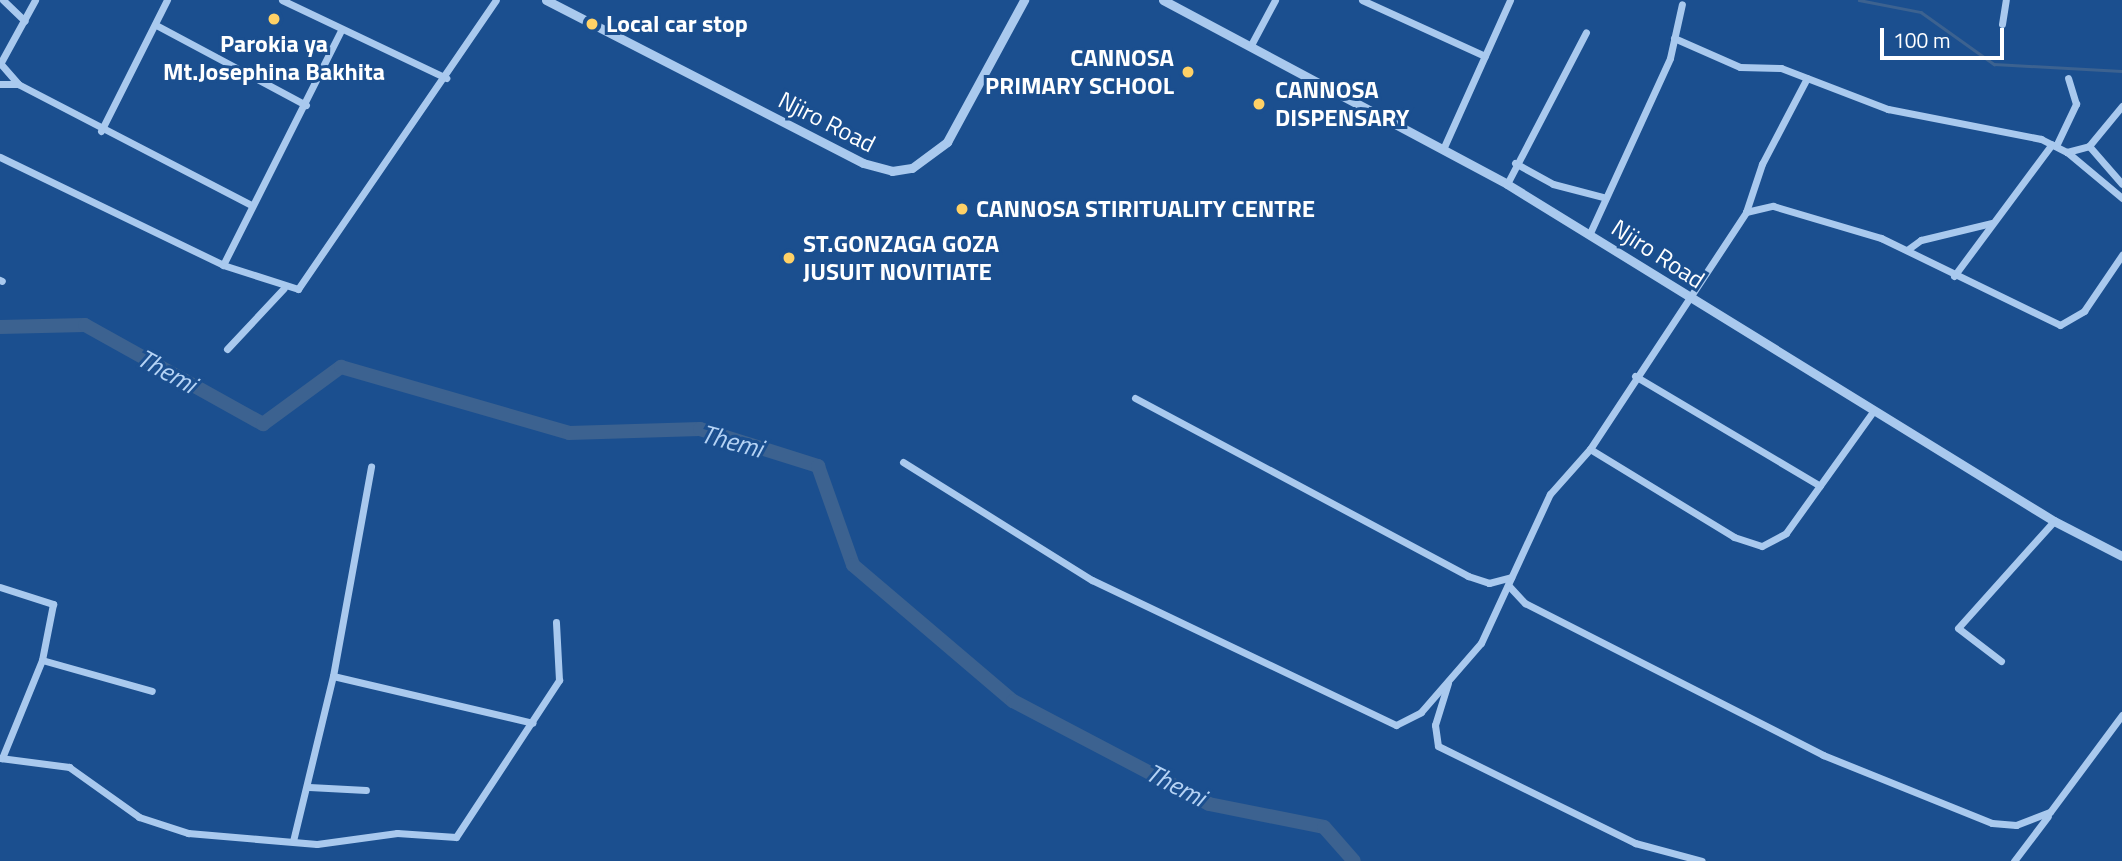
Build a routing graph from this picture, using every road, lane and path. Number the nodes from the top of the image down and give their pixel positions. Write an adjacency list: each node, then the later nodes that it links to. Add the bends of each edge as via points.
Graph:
1 (3, 0): 14 (street)
2 (167, 0): 17 (street)
3 (282, 0): 18 (street)
4 (496, 0): 24 (street)
5 (546, 0): 6 (street, Njiro Road, via 863,163 892,171 912,168 947,142)
6 (1024, 0)
7 (1163, 0): 21 (street, Njiro Road)
8 (1275, 0): 21 (street)
9 (1362, 0): 22 (street)
10 (1510, 0): 22 (street)
11 (2006, 0): 16 (street)
12 (35, 1): 14 (street); 15 (street)
13 (1682, 4): 20 (street)
14 (18, 10): 15 (street)
15 (25, 21): 23 (street)
16 (2002, 24)
17 (156, 25): 29 (street); 31 (street)
18 (341, 30): 24 (street); 29 (street)
19 (1586, 32): 37 (street)
20 (1674, 38): 25 (street, via 1740,67 1781,68); 40 (street, via 1662,77)
21 (1251, 44): 34 (street, Njiro Road)
22 (1485, 56): 34 (street)
23 (0, 64): 28 (street)
24 (446, 78): 50 (street, via 308,281)
25 (1807, 78): 32 (street, via 1888,109); 43 (street, via 1762,164)
26 (2068, 78): 32 (street, via 2076,104)
27 (0, 84): 28 (street)
28 (18, 84): 31 (street)
29 (306, 105): 42 (street)
30 (2122, 106): 33 (street)
31 (101, 131): 42 (street)
32 (2054, 145): 35 (street); 44 (street)
33 (2089, 146): 35 (street); 39 (street)
34 (1444, 148): 38 (street, Njiro Road)
35 (2067, 152): 41 (street)
36 (0, 157): 48 (street)
37 (1515, 163): 38 (street); 40 (street, via 1553,184)
38 (1507, 184): 45 (street, Njiro Road)
39 (2122, 184)
40 (1603, 197): 45 (street)
41 (2122, 198)
42 (251, 205): 48 (street)
43 (1746, 212): 46 (street, via 1785,209); 51 (street)
44 (1992, 223): 46 (street, via 1922,240); 49 (street)
45 (1590, 233): 51 (street, Njiro Road)
46 (1906, 250): 49 (street)
47 (2122, 255): 49 (street, via 2084,311 2067,325 2037,317)
48 (223, 265): 50 (street)
49 (1954, 276)
50 (284, 288): 52 (street)
51 (1690, 298): 53 (street); 55 (street, Njiro Road)
52 (227, 349)
53 (1635, 376): 56 (street); 59 (street)
54 (1135, 398): 62 (street, via 1468,576 1489,583)
55 (1874, 411): 59 (street); 60 (street, Njiro Road)
56 (1590, 449): 59 (street, via 1751,546 1774,544); 62 (street, via 1550,494)
57 (903, 462): 68 (street, via 1092,580 1381,723 1407,721)
58 (371, 466): 67 (street)
59 (1820, 486)
60 (2054, 521): 61 (street, Njiro Road); 66 (street, via 1958,628)
61 (2122, 556)
62 (1510, 581): 68 (street, via 1481,643); 75 (street, via 1525,603 1823,755 1951,811 2016,825)
63 (0, 587): 65 (street, via 53,604)
64 (556, 622): 71 (street, via 561,671)
65 (43, 660): 69 (street); 72 (street)
66 (2001, 661)
67 (333, 676): 71 (street); 73 (street)
68 (1449, 678): 77 (street, via 1434,725 1438,746 1635,843)
69 (152, 691)
70 (2122, 715): 75 (street)
71 (533, 723): 76 (street, via 456,837 397,833)
72 (1, 758): 76 (street, via 69,767 159,827)
73 (309, 787): 74 (street); 76 (street)
74 (366, 790)
75 (2050, 813): 78 (street)
76 (293, 841)
77 (1702, 861)
78 (2014, 861)

